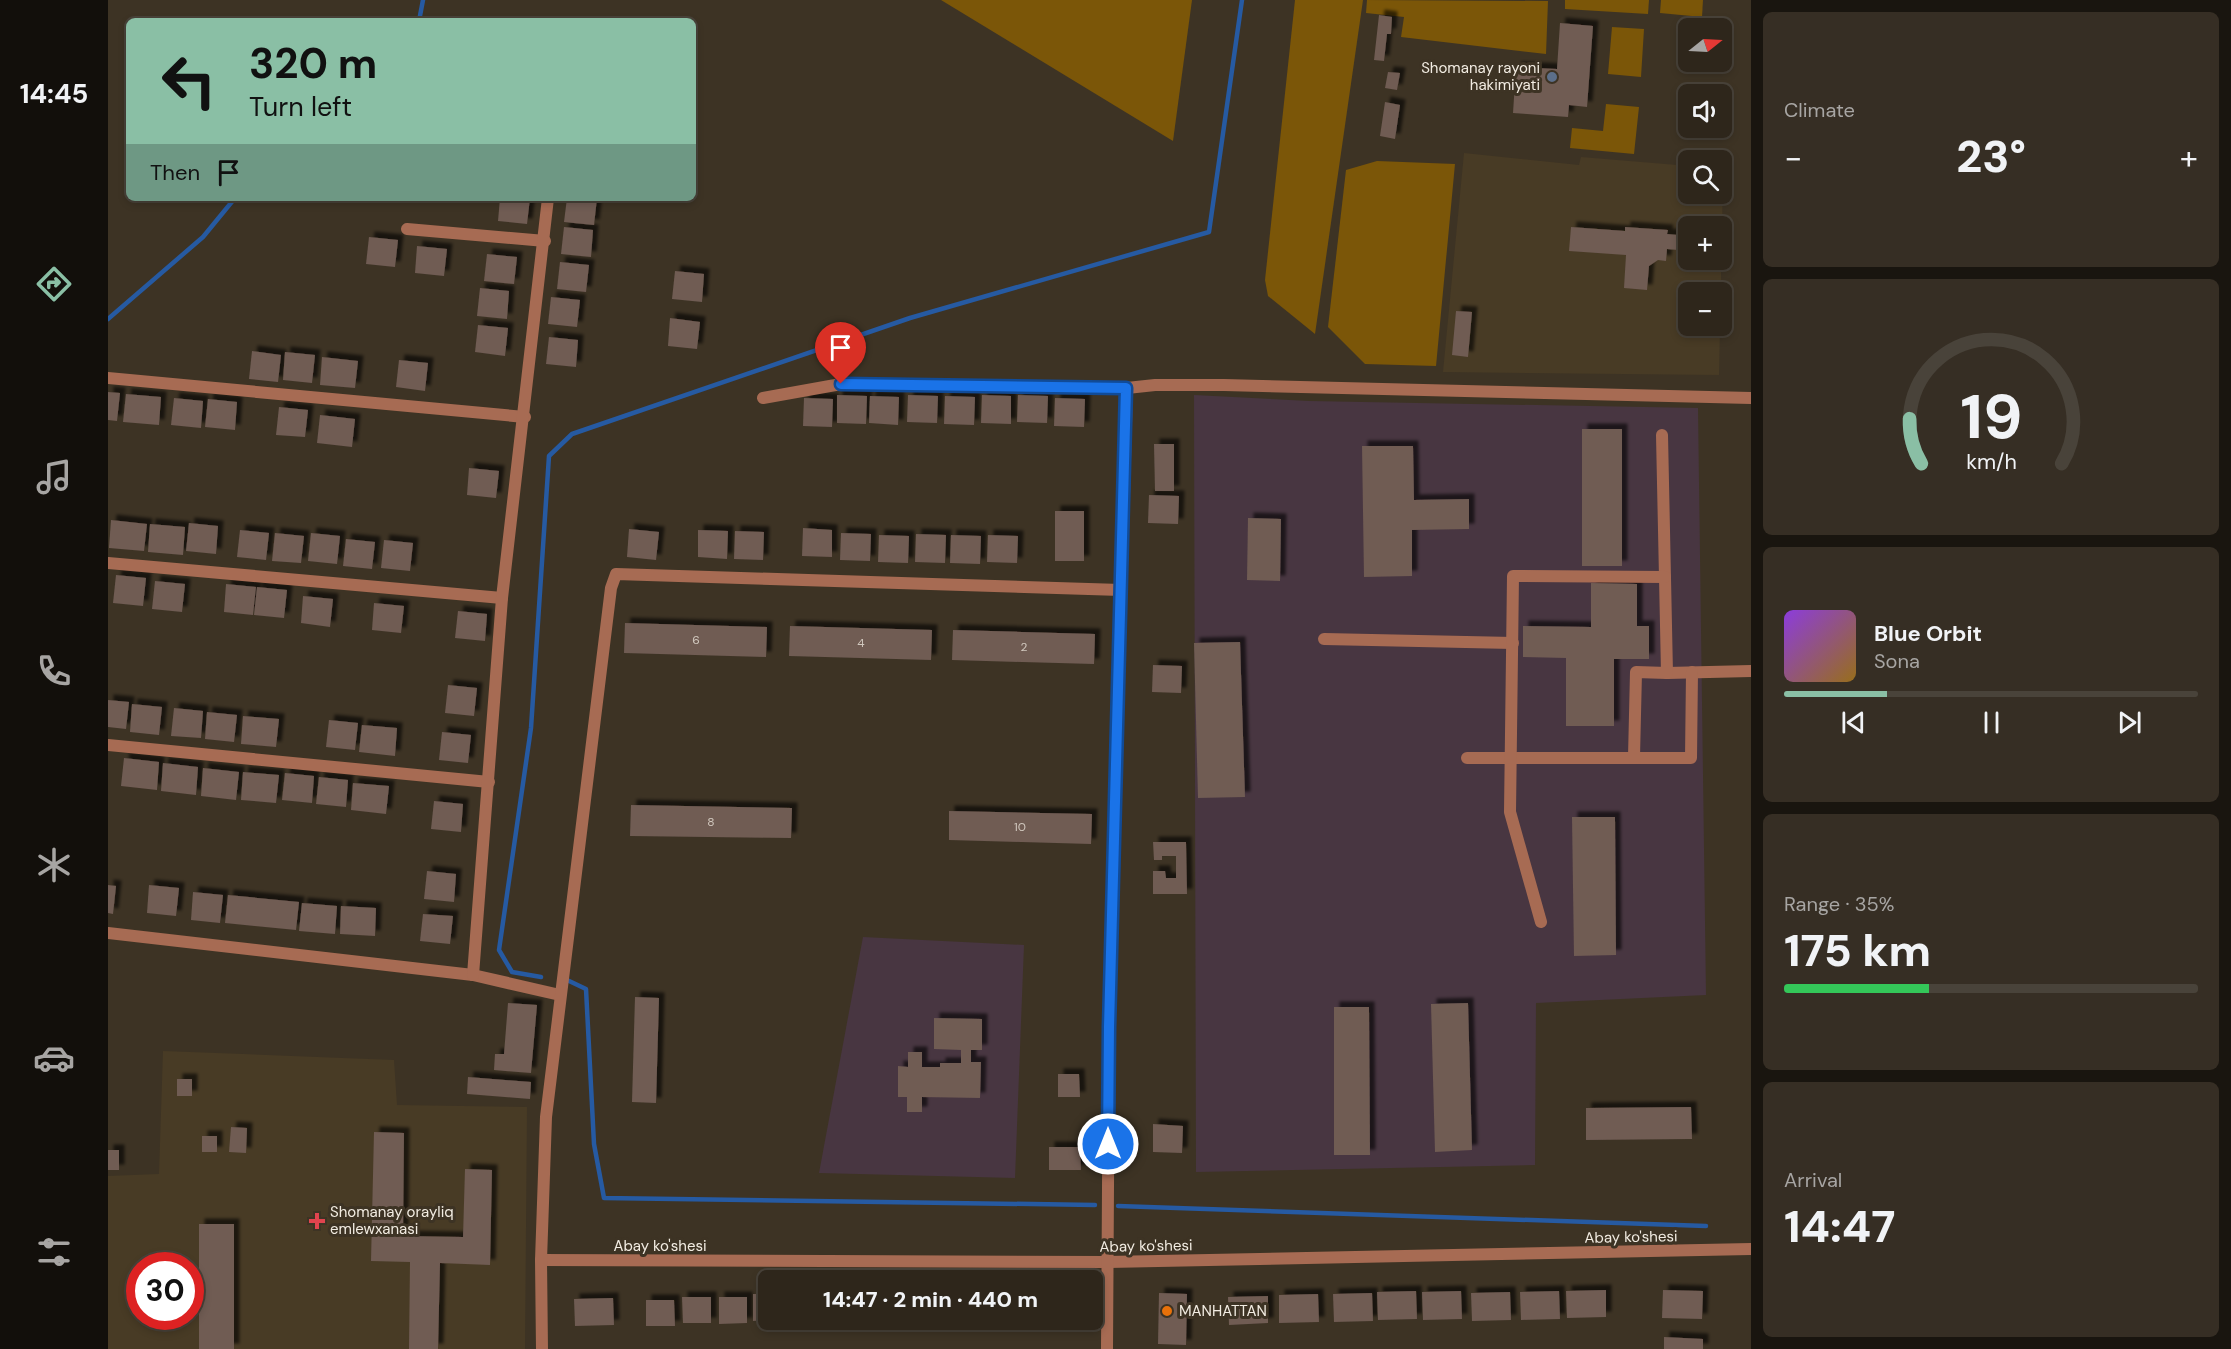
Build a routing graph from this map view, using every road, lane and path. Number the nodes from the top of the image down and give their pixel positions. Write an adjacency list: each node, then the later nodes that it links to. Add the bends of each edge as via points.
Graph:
1 (548, 201): 3 (street)
2 (407, 229): 3 (street)
3 (544, 240): 8 (street)
4 (108, 378): 8 (street)
5 (1126, 388): 6 (street, via 841,384); 7 (street, via 1224,385); 12 (street)
6 (763, 398)
7 (1751, 398)
8 (525, 417): 13 (street)
9 (1662, 435): 11 (street)
10 (108, 563): 13 (street)
11 (1665, 577): 15 (street, via 1513,576); 18 (street)
12 (1121, 590): 27 (street, via 616,574 611,588); 30 (street, via 1109,1027)
13 (502, 598): 23 (street)
14 (1324, 639): 15 (street)
15 (1513, 644): 22 (street)
16 (1751, 671): 17 (street)
17 (1692, 672): 18 (street); 20 (street, via 1691,758)
18 (1667, 673): 20 (street, via 1636,672)
19 (108, 745): 23 (street)
20 (1634, 757): 22 (street)
21 (1467, 758): 22 (street)
22 (1510, 759): 24 (street, via 1510,812)
23 (489, 782): 26 (street)
24 (1542, 922)
25 (108, 933): 26 (street)
26 (473, 975): 27 (street)
27 (560, 995): 29 (street, via 546,1118)
28 (1751, 1250): 30 (street, Abay ko'shesi)
29 (541, 1260): 30 (street, Abay ko'shesi); 31 (street)
30 (1108, 1262): 32 (street)
31 (542, 1349)
32 (1107, 1349)

